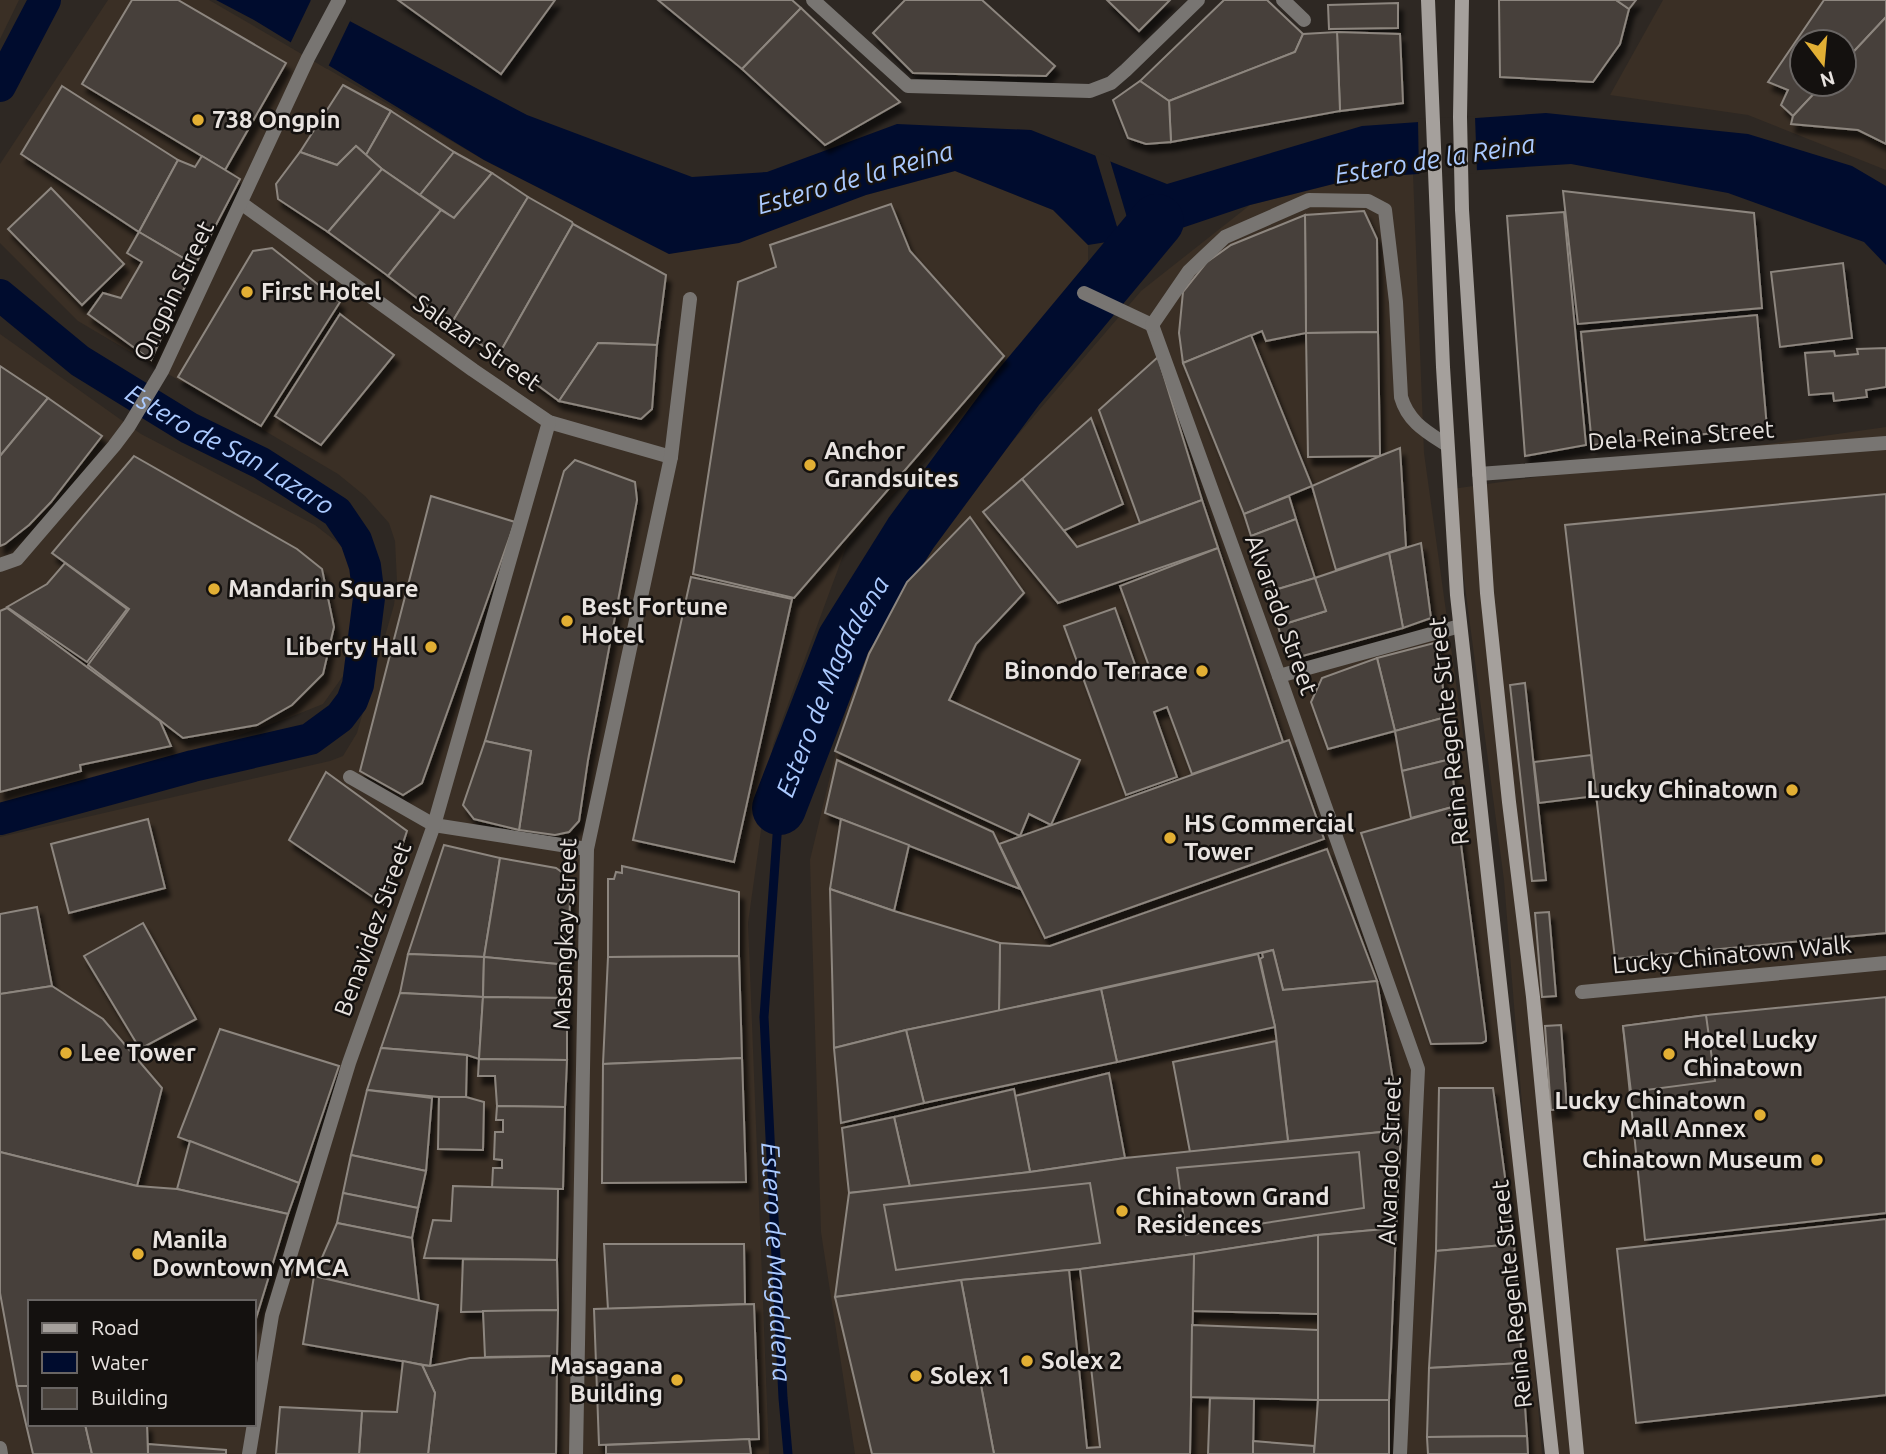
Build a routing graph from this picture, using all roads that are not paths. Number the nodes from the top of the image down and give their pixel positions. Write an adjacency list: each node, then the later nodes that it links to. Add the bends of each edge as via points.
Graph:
1 (813, 0): 7 (street)
2 (1198, 0): 7 (street, via 1111,83 1090,91 908,86)
3 (1283, 0): 8 (street)
4 (1428, 0): 15 (main road, Reina Regente Street)
5 (1462, 0): 17 (main road, Reina Regente Street, via 1462,211)
6 (337, 2): 9 (street, Ongpin Street)
7 (830, 5)
8 (1304, 20)
9 (241, 203): 13 (street, Salazar Street); 18 (street, Ongpin Street, via 162,371 129,426 17,559)
10 (1084, 293): 12 (street)
11 (690, 299): 16 (street, Masangkay Street)
12 (1152, 325): 15 (street, via 1189,271 1225,237 1309,200 1368,201 1385,210 1404,408 1418,426); 20 (street, Alvarado Street)
13 (549, 422): 16 (street, Salazar Street); 22 (street, Benavidez Street)
14 (1886, 443): 17 (street, Dela Reina Street)
15 (1447, 446): 19 (main road, Reina Regente Street)
16 (671, 457): 23 (street, Masangkay Street)
17 (1479, 474): 34 (main road, Reina Regente Street, via 1489,614)
18 (0, 565)
19 (1460, 626): 20 (street); 33 (main road, Reina Regente Street)
20 (1279, 677): 32 (street, Alvarado Street, via 1418,1069)
21 (350, 777): 22 (street)
22 (434, 825): 23 (street); 26 (street, Benavidez Street, via 349,1063 272,1315)
23 (587, 849): 31 (street, Masangkay Street)
24 (1886, 963): 25 (street, Lucky Chinatown Walk)
25 (1582, 992)
26 (256, 1412)
27 (254, 1426): 30 (street, Benavidez Street)
28 (0, 1448): 29 (street)
29 (1, 1454)
30 (249, 1454)
31 (576, 1454)
32 (1400, 1454)
33 (1552, 1454)
34 (1577, 1454)

